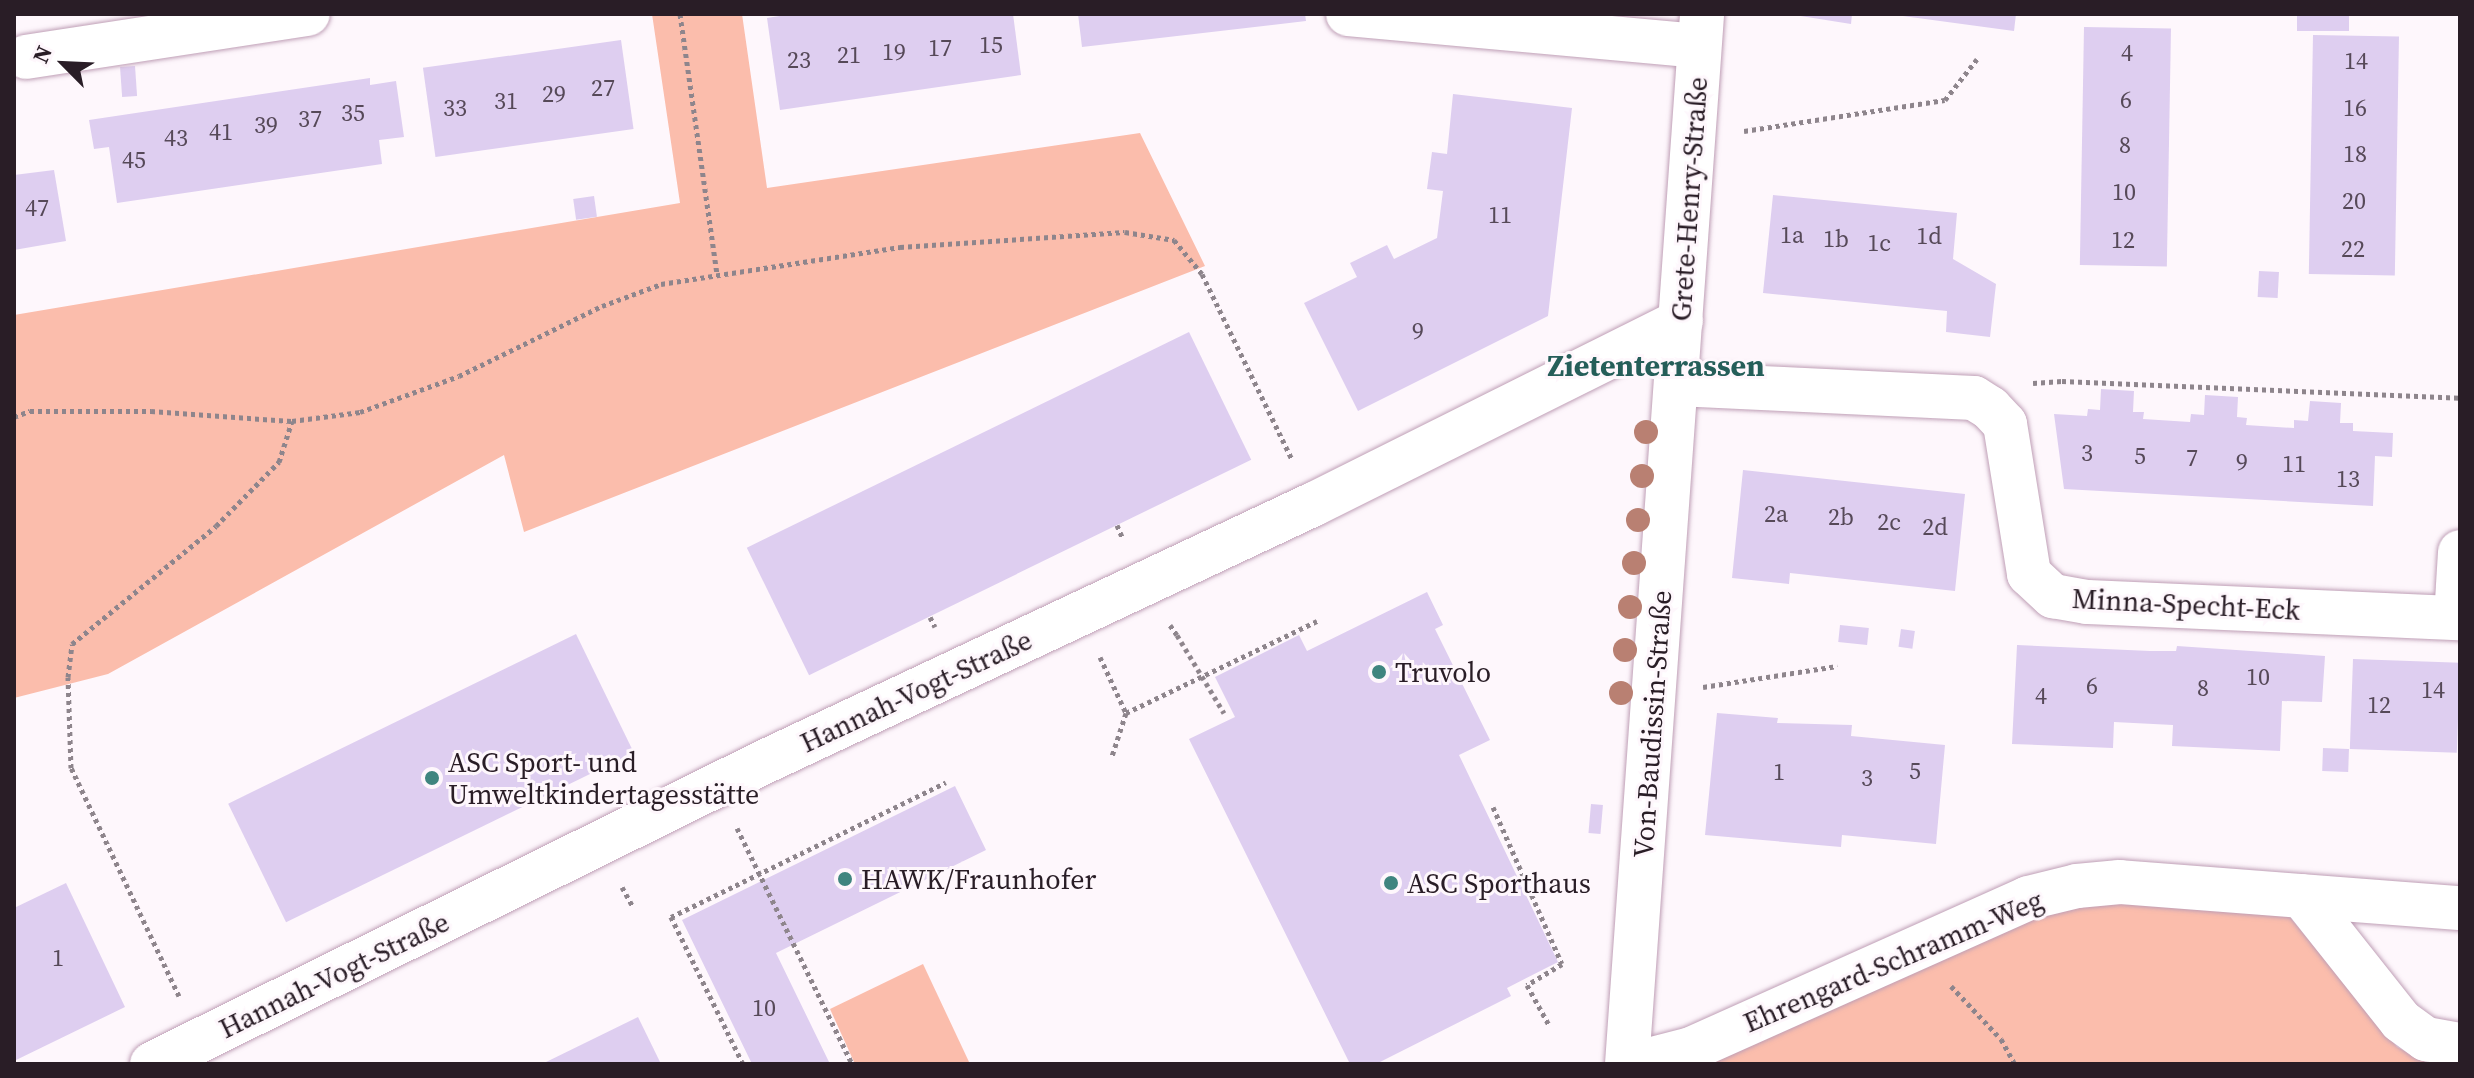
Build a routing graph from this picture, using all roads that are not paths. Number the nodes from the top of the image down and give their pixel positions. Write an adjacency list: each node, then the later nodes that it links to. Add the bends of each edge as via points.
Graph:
1 (308, 14): 4 (street)
2 (1348, 14): 3 (street)
3 (1700, 30): 5 (street, Grete-Henry-Straße)
4 (26, 57)
5 (1681, 321): 6 (street, Grete-Henry-Straße); 12 (street, Hannah-Vogt-Straße, via 1314,504 762,763)
6 (1677, 384): 8 (street, Minna-Specht-Eck, via 1974,398 2005,424 2029,574 2053,596 2087,602); 13 (street, Von-Baudissin-Straße)
7 (2460, 552): 8 (street, Minna-Specht-Eck)
8 (2458, 618)
9 (2302, 896): 10 (street, Ehrengard-Schramm-Weg); 11 (street, via 2401,1021 2426,1039); 14 (street, Ehrengard-Schramm-Weg, via 2120,882 2028,898 1691,1049)
10 (2460, 908)
11 (2460, 1045)
12 (152, 1064)
13 (1627, 1064)
14 (1633, 1064)

